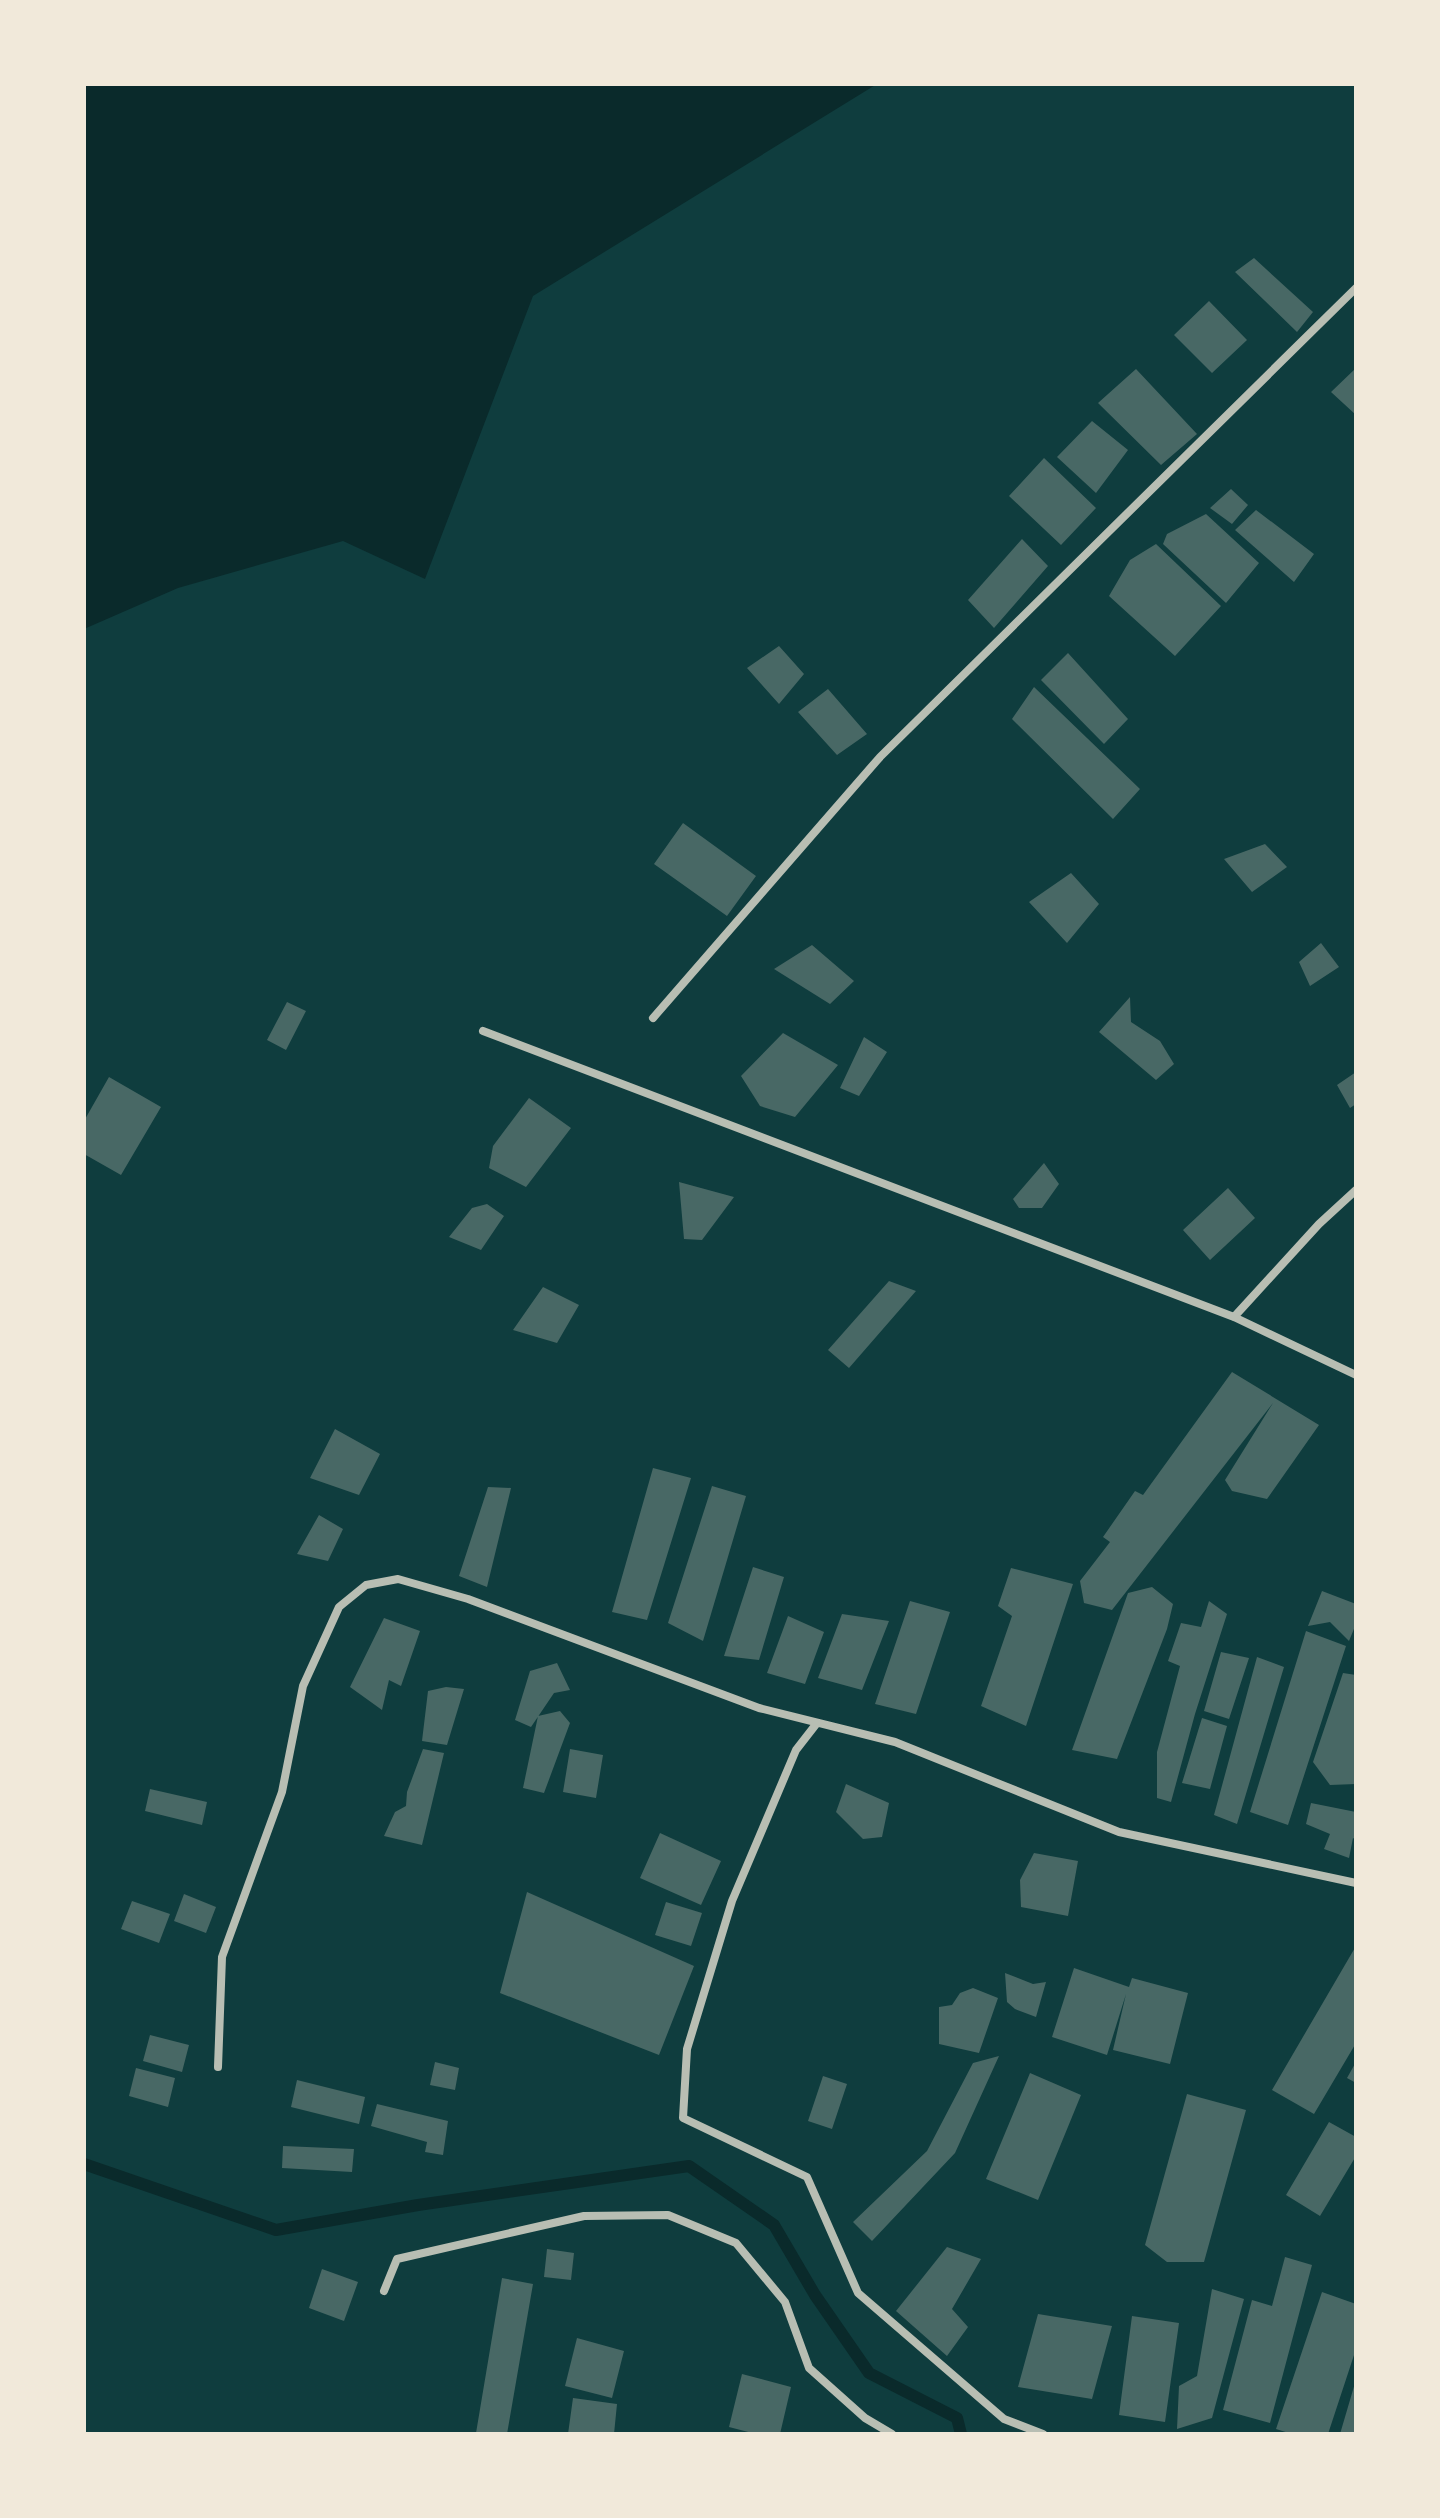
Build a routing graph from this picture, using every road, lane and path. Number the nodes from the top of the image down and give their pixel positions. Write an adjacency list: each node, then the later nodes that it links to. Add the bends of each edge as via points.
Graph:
1 (1356, 288): 2 (street, via 880,757)
2 (653, 1018)
3 (483, 1031): 5 (street)
4 (1356, 1190): 5 (street)
5 (1234, 1317): 6 (street)
6 (1356, 1375)
7 (817, 1723): 8 (street, via 895,1742 1119,1832); 9 (street, via 759,1708 468,1599 398,1579 366,1585 339,1607 303,1686 282,1792 222,1957); 12 (street, via 796,1750 732,1901 687,2049 683,2118 807,2177 858,2293 1004,2419)
8 (1356, 1883)
9 (218, 2067)
10 (384, 2291): 11 (street, via 397,2259 584,2216 668,2215 736,2243 785,2302 809,2368 865,2418)
11 (892, 2434)
12 (1043, 2434)

